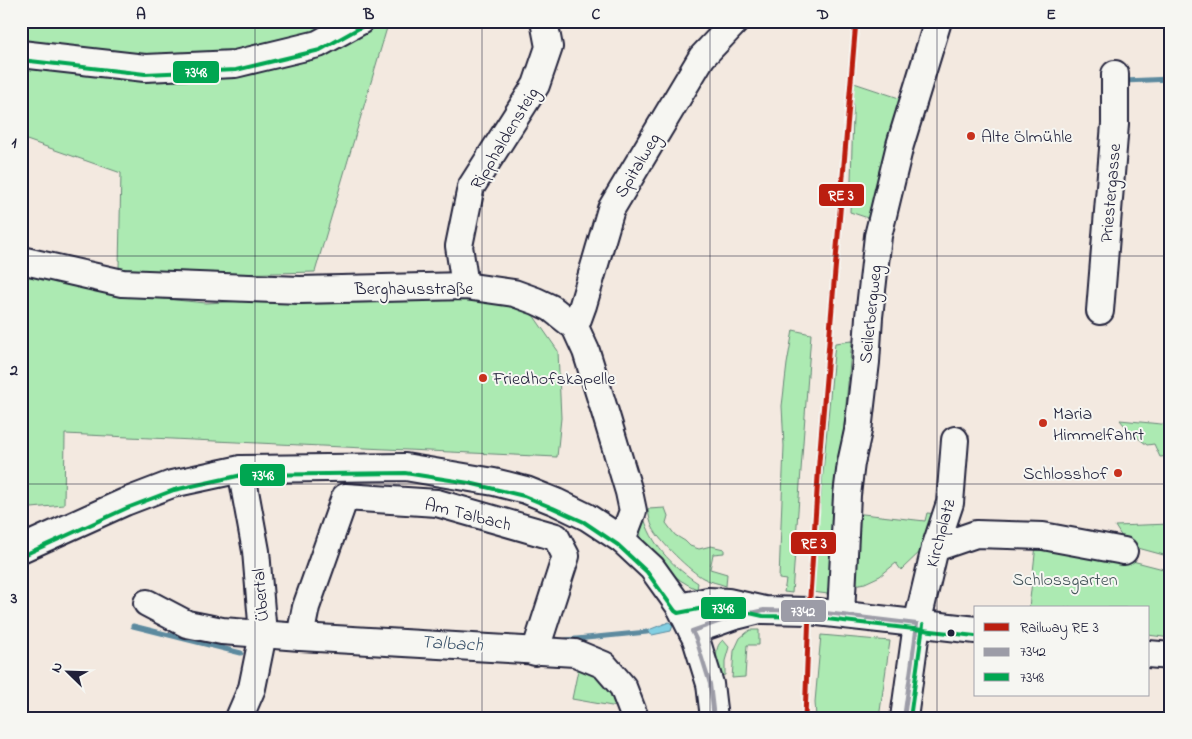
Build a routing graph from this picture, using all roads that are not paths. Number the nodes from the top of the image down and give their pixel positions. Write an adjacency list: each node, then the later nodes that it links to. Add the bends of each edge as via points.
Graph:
1 (360, 21): 5 (street, via 318,44 235,64 145,68)
2 (544, 21): 8 (street, Ripphaldensteig, via 549,47 536,85 471,187 459,246)
3 (736, 21): 10 (street, Spitalweg, via 702,57 611,209)
4 (938, 21): 20 (street, Seilerbergweg, via 900,145 878,236 858,431 846,495)
5 (21, 54)
6 (1115, 74): 9 (street, Priestergasse, via 1115,124)
7 (21, 260): 8 (street, Berghausstraße, via 122,283 300,290)
8 (464, 286): 10 (street, Berghausstraße, via 525,296 551,308)
9 (1100, 311)
10 (575, 327): 13 (street, Berghausstraße, via 586,350 629,492 633,512)
11 (955, 440): 14 (street, Kirchplatz, via 950,503)
12 (241, 469): 13 (street, via 405,467 470,477 526,490 556,502); 15 (street, via 172,484); 24 (street, Übertal, via 256,551)
13 (622, 540): 18 (street, via 652,568)
14 (936, 548): 16 (street, via 976,534 986,534 1043,536); 21 (street, Kirchplatz)
15 (21, 549)
16 (1124, 551)
17 (148, 603): 24 (street, via 187,624)
18 (680, 607): 19 (street, via 708,601); 23 (street)
19 (764, 610): 20 (street); 23 (street)
20 (841, 614): 21 (street)
21 (917, 624): 22 (street); 32 (street, Kirchplatz)
22 (974, 630)
23 (692, 631): 31 (street, via 710,684)
24 (263, 634): 25 (street); 29 (street, Übertal, via 252,688)
25 (300, 637): 26 (street); 26 (street, Am Talbach, via 306,607 345,497 437,503 556,538 566,556)
26 (535, 652): 30 (street, via 575,653 604,665 623,687)
27 (1150, 654): 28 (street)
28 (1171, 656)
29 (239, 718)
30 (634, 718)
31 (714, 718)
32 (904, 718)

